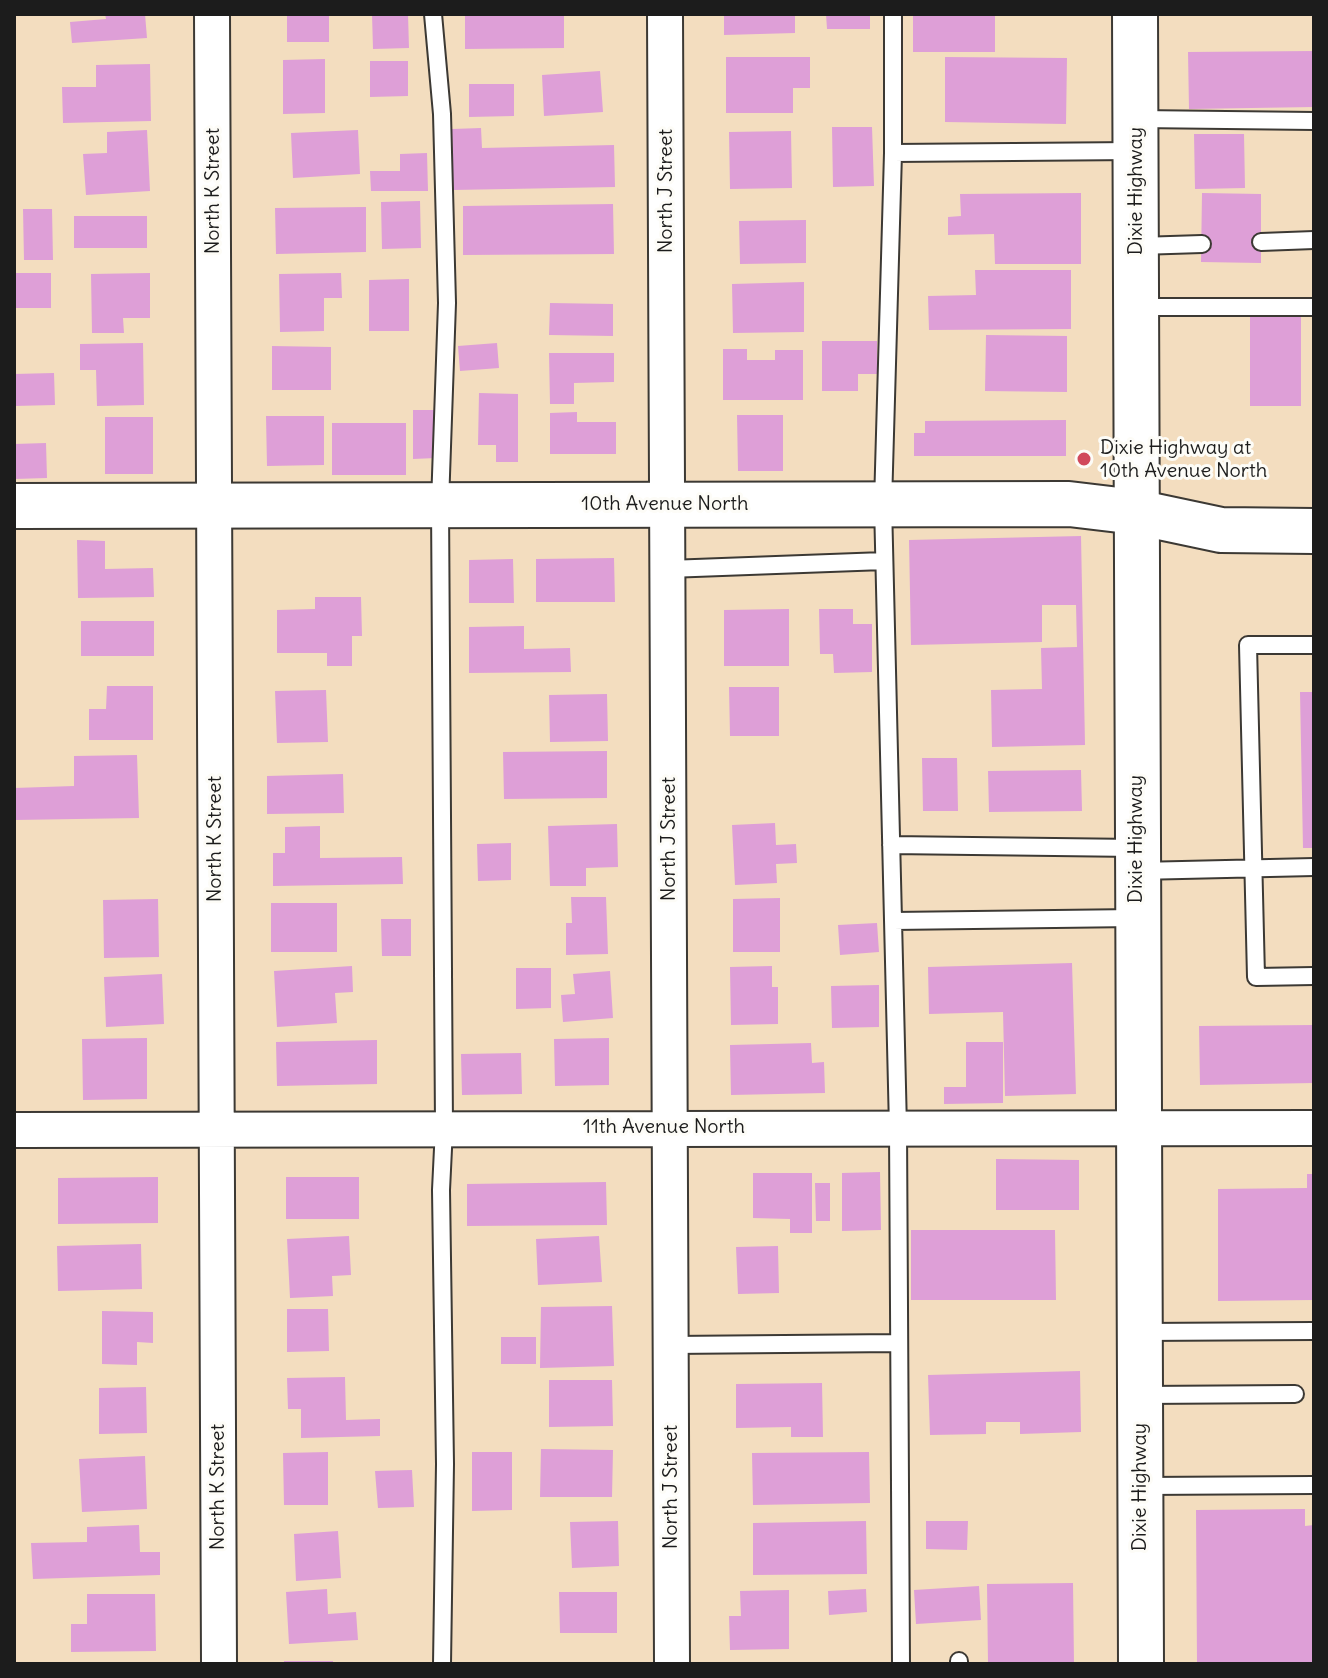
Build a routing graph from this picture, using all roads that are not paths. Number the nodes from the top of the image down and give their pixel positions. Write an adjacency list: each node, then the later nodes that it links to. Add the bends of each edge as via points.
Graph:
1 (212, 14): 18 (street, North K Street)
2 (433, 14): 16 (lane, via 442,114 447,303)
3 (665, 14): 15 (street, North J Street)
4 (893, 14): 8 (lane)
5 (1135, 14): 7 (main road, Dixie Highway)
6 (1314, 121): 7 (lane)
7 (1136, 135): 8 (lane); 12 (main road, Dixie Highway)
8 (893, 153): 17 (lane)
9 (1314, 240): 10 (lane)
10 (1261, 242)
11 (1202, 244): 12 (lane)
12 (1136, 246): 13 (main road, Dixie Highway)
13 (1137, 307): 14 (lane); 20 (main road, Dixie Highway)
14 (1314, 307)
15 (667, 503): 16 (main road, 10th Avenue North); 17 (main road, 10th Avenue North); 23 (street, North J Street)
16 (440, 504): 18 (main road, 10th Avenue North); 33 (lane)
17 (883, 504): 20 (main road, 10th Avenue North, via 1069,504); 22 (lane)
18 (214, 505): 19 (main road, 10th Avenue North); 36 (street, North K Street)
19 (14, 506)
20 (1136, 512): 21 (main road, 10th Avenue North, via 1221,530); 26 (main road, Dixie Highway)
21 (1314, 531)
22 (884, 561): 23 (lane); 25 (lane)
23 (668, 569): 32 (street, North J Street)
24 (1314, 645): 28 (lane, via 1248,645)
25 (891, 845): 26 (lane); 30 (lane)
26 (1136, 859): 28 (lane); 29 (main road, Dixie Highway)
27 (1314, 867): 28 (lane)
28 (1253, 869): 31 (lane, via 1256,977)
29 (1137, 918): 30 (lane); 38 (main road, Dixie Highway)
30 (893, 921): 34 (lane)
31 (1314, 976)
32 (670, 1127): 33 (street, 11th Avenue North); 34 (street, 11th Avenue North); 42 (street, North J Street)
33 (444, 1128): 36 (street, 11th Avenue North); 48 (lane)
34 (898, 1128): 38 (street, 11th Avenue North); 41 (lane)
35 (1314, 1128): 38 (street, 11th Avenue North)
36 (217, 1129): 37 (street, 11th Avenue North); 47 (street, North K Street)
37 (14, 1130)
38 (1139, 1130): 40 (main road, Dixie Highway)
39 (1314, 1331): 40 (lane)
40 (1140, 1332): 44 (main road, Dixie Highway)
41 (898, 1343): 42 (lane); 50 (lane)
42 (671, 1345): 49 (street, North J Street)
43 (1295, 1394): 44 (lane)
44 (1140, 1395): 46 (main road, Dixie Highway)
45 (1314, 1485): 46 (lane)
46 (1140, 1486): 51 (main road, Dixie Highway)
47 (219, 1664)
48 (442, 1664)
49 (672, 1664)
50 (901, 1664)
51 (1141, 1664)

